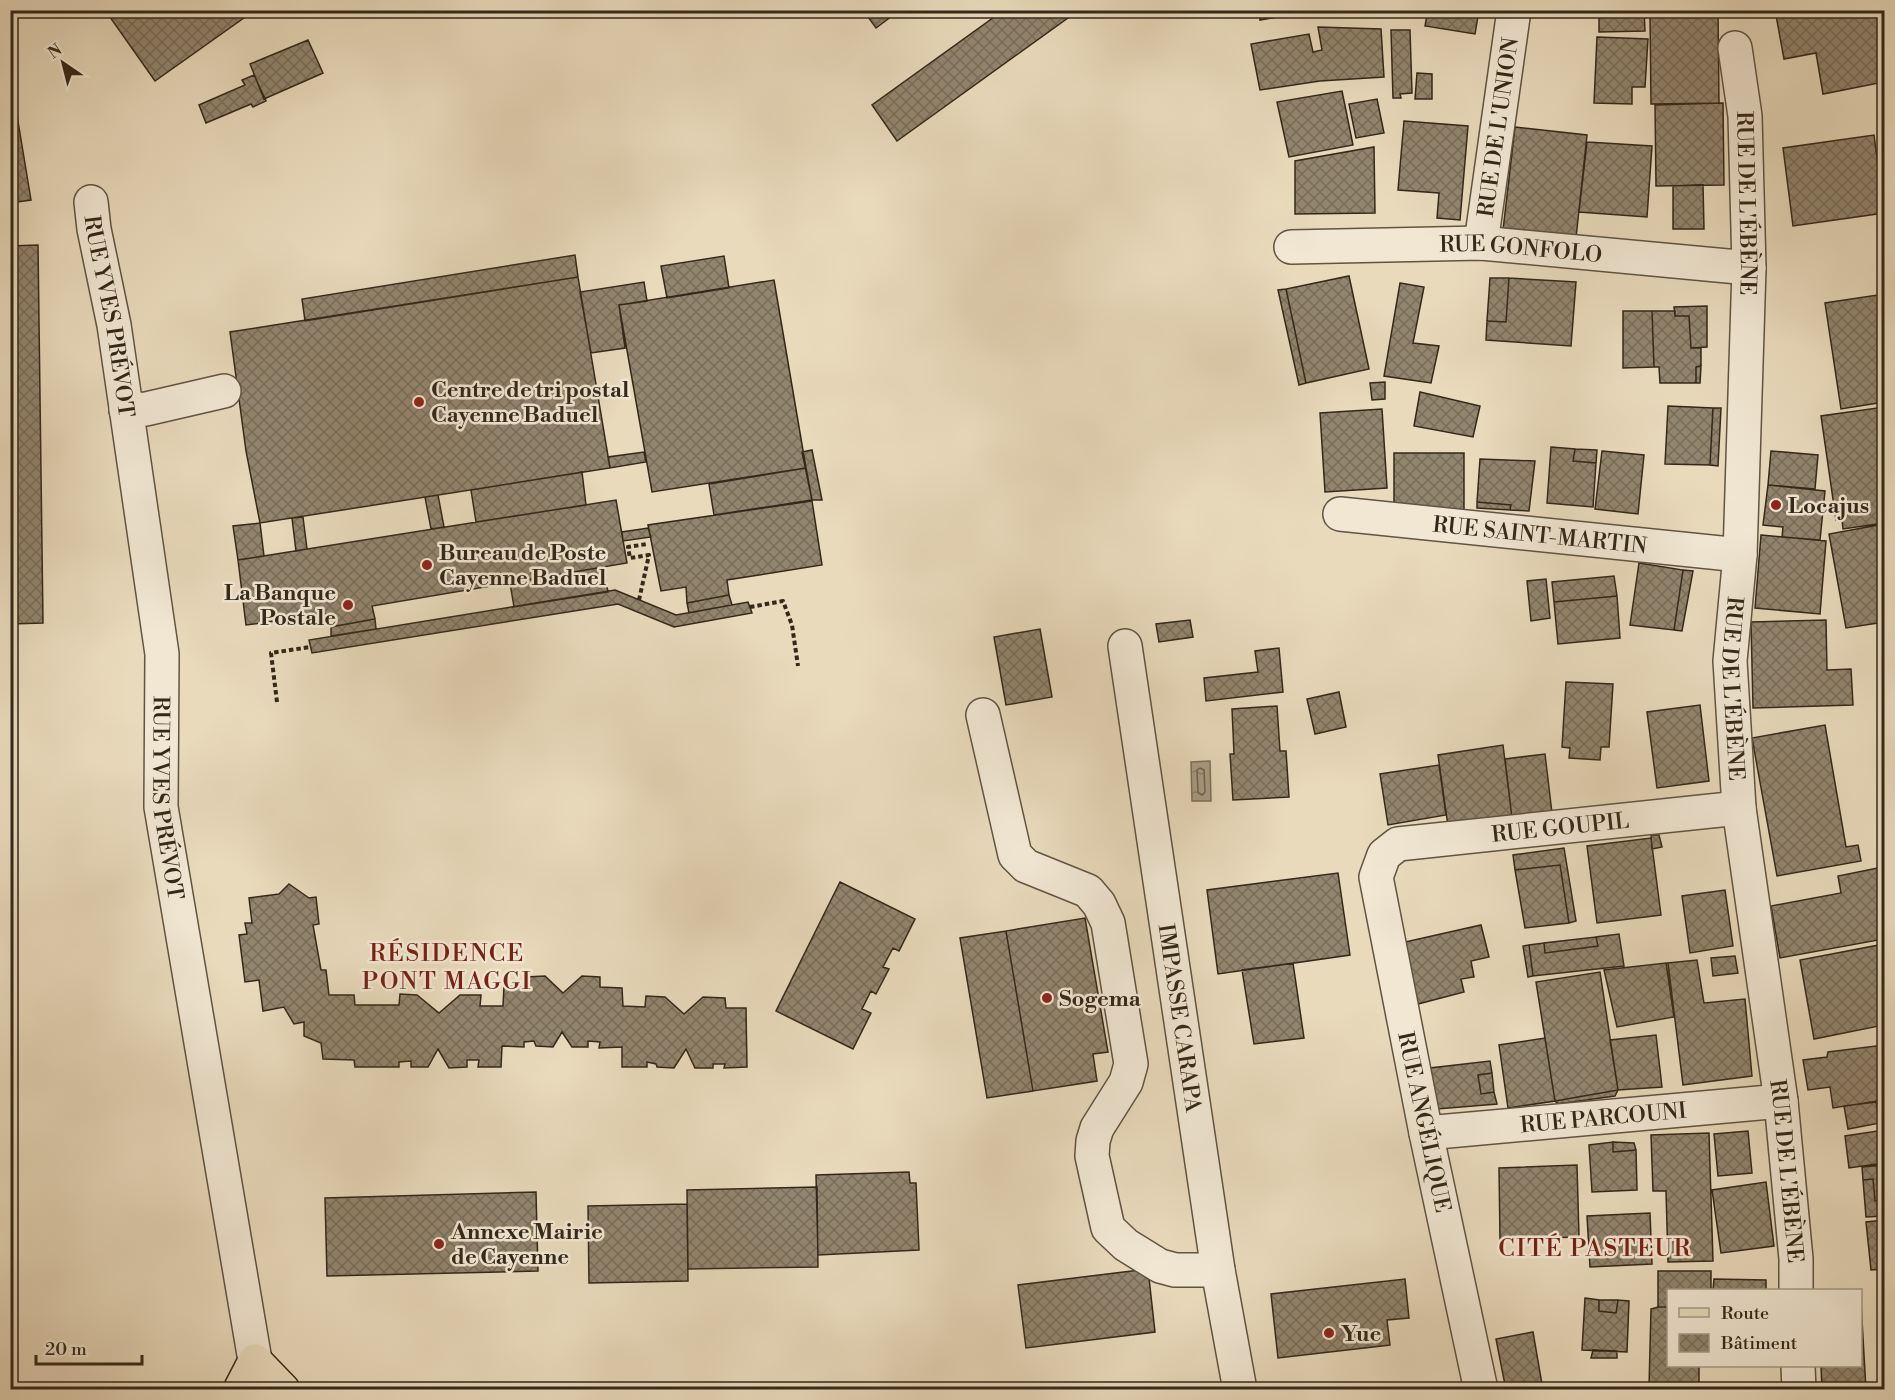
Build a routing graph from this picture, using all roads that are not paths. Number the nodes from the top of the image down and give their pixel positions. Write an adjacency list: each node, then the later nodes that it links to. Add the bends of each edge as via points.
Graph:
1 (1514, 10): 4 (street, RUE DE L'UNION)
2 (1735, 48): 6 (street, RUE DE L'ÉBÈNE, via 1745,116)
3 (91, 202): 8 (street, RUE YVES PRÉVOT)
4 (1480, 243): 5 (street, RUE GONFOLO); 6 (street, RUE GONFOLO)
5 (1291, 248)
6 (1749, 268): 10 (street, RUE DE L'ÉBÈNE)
7 (224, 391): 8 (street)
8 (126, 410): 20 (street, RUE YVES PRÉVOT, via 162,654 161,807)
9 (1340, 514): 10 (street, RUE SAINT-MARTIN)
10 (1740, 555): 13 (street, RUE DE L'ÉBÈNE, via 1730,660)
11 (1125, 646): 17 (street, IMPASSE CARAPA)
12 (983, 715): 17 (street, via 1015,855 1026,867 1088,891 1108,923 1131,1064 1126,1082 1096,1128 1092,1141 1108,1228 1126,1245 1160,1266)
13 (1739, 808): 14 (street, RUE GOUPIL, via 1398,844); 15 (street, RUE DE L'ÉBÈNE)
14 (1384, 855): 16 (street, RUE ANGÉLIQUE, via 1376,877)
15 (1781, 1101): 16 (street, RUE PARCOUNI); 18 (street, RUE DE L'ÉBÈNE)
16 (1426, 1134): 24 (street, RUE ANGÉLIQUE)
17 (1218, 1270): 23 (street, IMPASSE CARAPA)
18 (1796, 1289)
19 (1798, 1367): 25 (street)
20 (257, 1375): 21 (main road); 22 (main road)
21 (240, 1389)
22 (283, 1389)
23 (1240, 1389)
24 (1481, 1389)
25 (1799, 1389)

